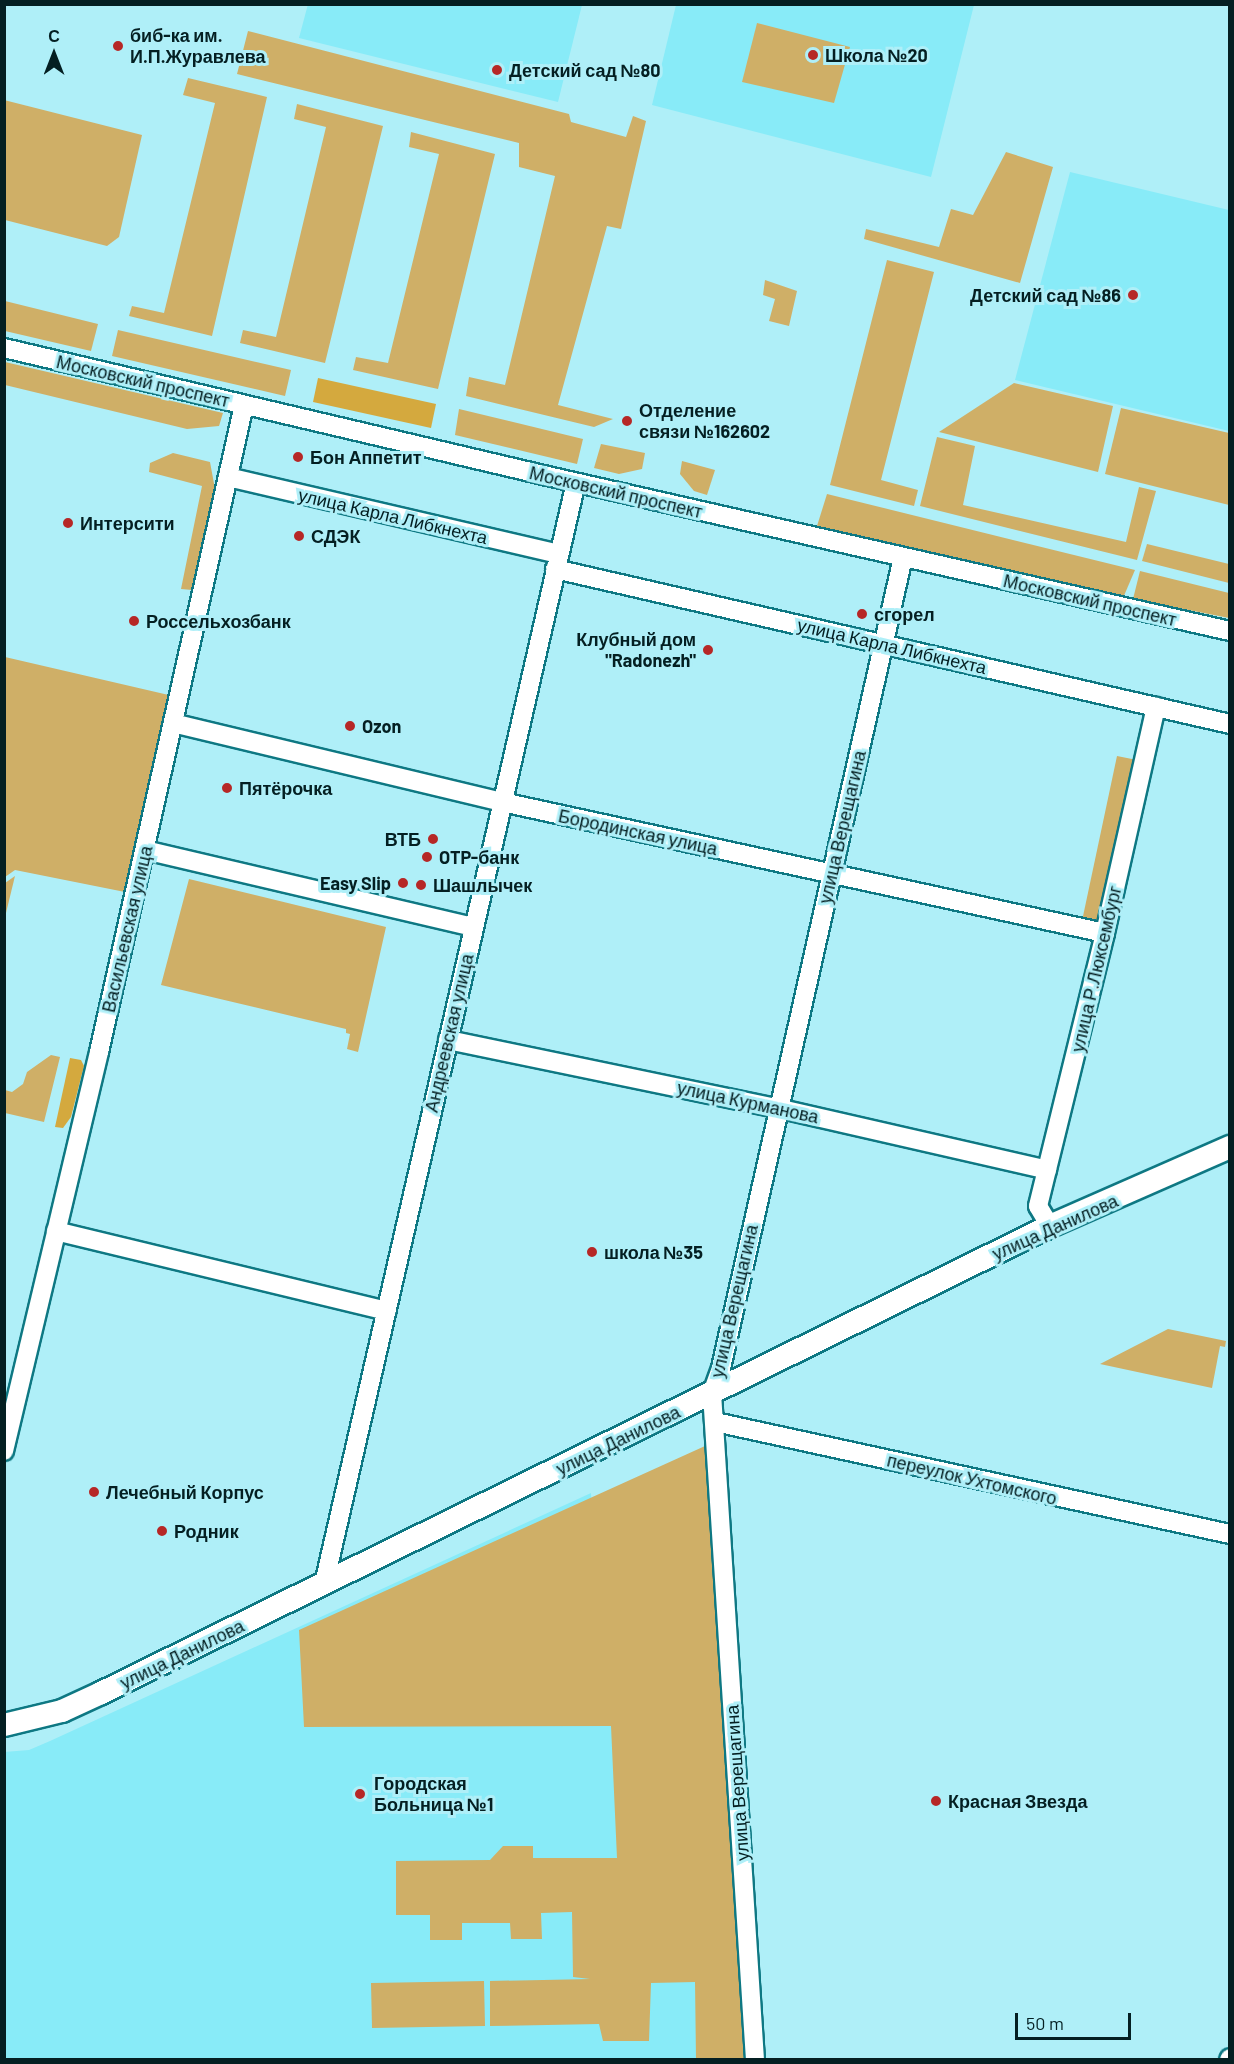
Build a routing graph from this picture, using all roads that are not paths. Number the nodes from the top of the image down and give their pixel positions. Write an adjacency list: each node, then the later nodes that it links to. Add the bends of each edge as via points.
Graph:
1 (4, 348): 2 (street, Московский проспект)
2 (244, 405): 3 (street, Васильевская улица); 4 (street, Московский проспект)
3 (228, 477): 6 (street, улица Карла Либкнехта); 10 (street, Васильевская улица)
4 (576, 482): 5 (street, Московский проспект); 6 (street, Андреевская улица)
5 (903, 557): 7 (street, Московский проспект); 8 (street, улица Верещагина)
6 (556, 561): 8 (street, улица Карла Либкнехта); 12 (street, Андреевская улица)
7 (1230, 631)
8 (882, 644): 9 (street, улица Карла Либкнехта); 14 (street, улица Верещагина)
9 (1156, 707): 11 (street, улица Карла Либкнехта); 16 (street, улица Р.Люксембург)
10 (173, 723): 12 (street, Бородинская улица); 13 (street, Васильевская улица)
11 (1230, 724)
12 (502, 802): 14 (street, Бородинская улица); 15 (street, Андреевская улица)
13 (145, 850): 15 (street); 22 (street, Васильевская улица)
14 (832, 874): 16 (street, Бородинская улица); 18 (street, улица Верещагина)
15 (473, 927): 17 (street, Андреевская улица)
16 (1106, 933): 20 (street, улица Р.Люксембург)
17 (448, 1040): 18 (street, улица Курманова); 23 (street, Андреевская улица)
18 (777, 1107): 20 (street, улица Курманова); 24 (street, улица Верещагина, via 721,1368)
19 (1230, 1147): 21 (main road, улица Данилова)
20 (1047, 1170): 21 (street, улица Р.Люксембург, via 1038,1206)
21 (1050, 1227): 24 (main road, улица Данилова)
22 (56, 1231): 23 (street); 26 (street, Васильевская улица)
23 (386, 1311): 28 (street, Андреевская улица)
24 (712, 1393): 25 (street, улица Верещагина); 28 (main road, улица Данилова)
25 (715, 1422): 27 (street, переулок Ухтомского); 30 (street, улица Верещагина)
26 (4, 1451)
27 (1230, 1534)
28 (324, 1584): 29 (main road, улица Данилова, via 62,1710)
29 (4, 1725)
30 (755, 2060)

